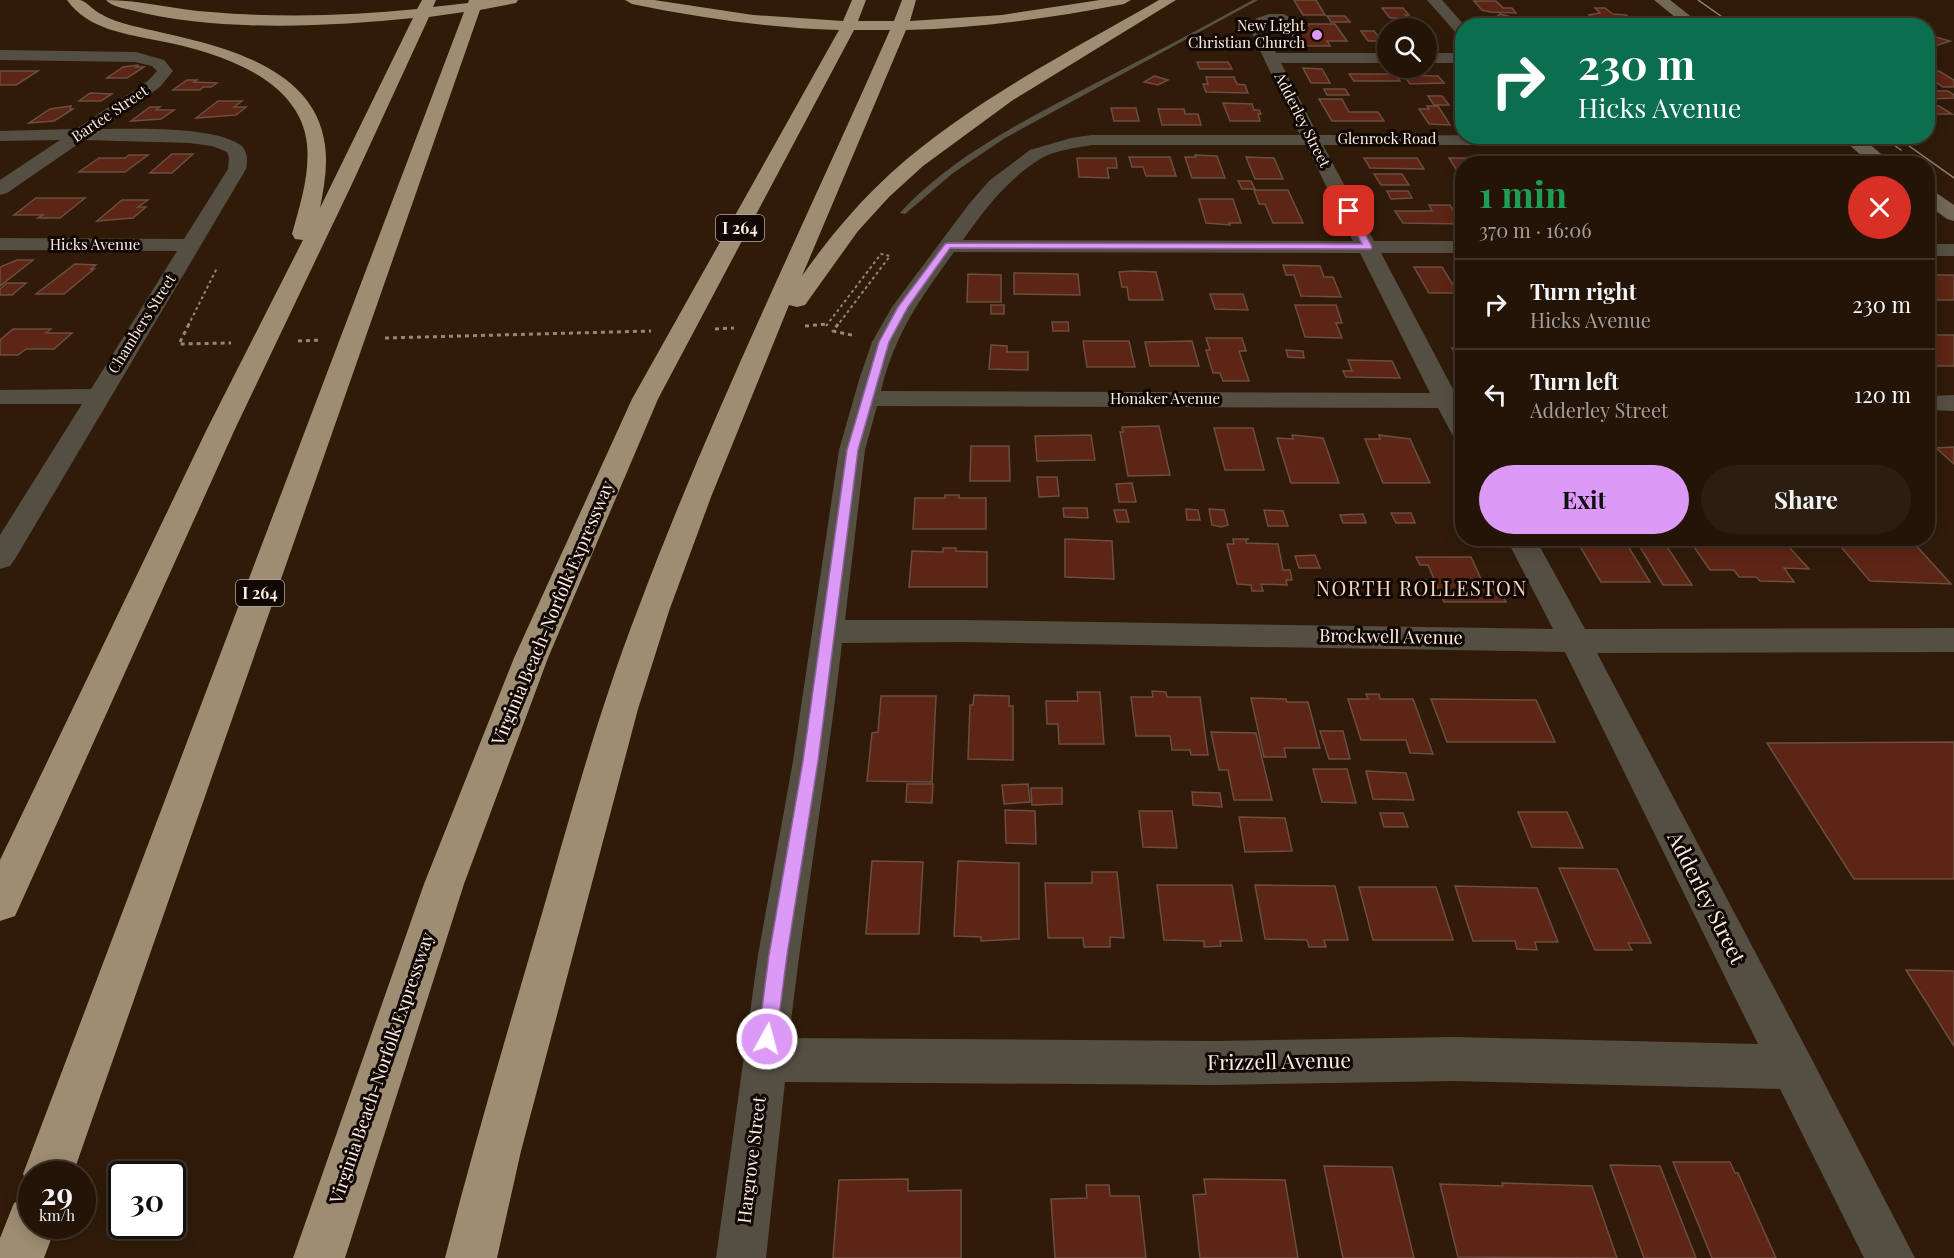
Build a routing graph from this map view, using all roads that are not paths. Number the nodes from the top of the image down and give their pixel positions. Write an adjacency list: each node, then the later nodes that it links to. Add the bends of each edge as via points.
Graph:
1 (74, 0): 40 (highway, via 112,25 237,59 276,81 299,104 313,131 316,150 313,196)
2 (112, 0): 5 (highway, via 168,12 226,18 316,19 379,16)
3 (429, 0): 40 (highway)
4 (476, 0): 56 (highway, I 264)
5 (511, 0)
6 (632, 0): 10 (highway, via 689,12 784,23 872,25 966,22 1064,12)
7 (844, 0): 18 (highway)
8 (859, 0): 18 (highway, Virginia Beach-Norfolk Expressway / I 264)
9 (909, 0): 41 (highway)
10 (1124, 0)
11 (1169, 0): 41 (highway, via 994,104 915,162 872,202 836,244)
12 (1434, 0): 16 (street)
13 (1661, 0): 15 (street)
14 (1284, 18): 19 (street, Adderley Street, via 1266,19 1256,27)
15 (1685, 18)
16 (1455, 23)
17 (0, 55): 24 (street, Bartee Street, via 108,56 151,60 163,66 165,72 154,84)
18 (832, 55): 59 (highway, Virginia Beach-Norfolk Expressway / I 264, via 645,399 531,658 444,884)
19 (1270, 58): 20 (street); 26 (street, Adderley Street)
20 (1377, 58)
21 (1437, 58): 22 (street)
22 (1455, 58)
23 (0, 136): 24 (street)
24 (77, 136): 30 (street, Bartee Street); 34 (street, Chambers Street, via 204,138 235,150 239,159 237,169)
25 (1211, 138): 26 (street, Glenrock Road); 35 (street, Hargrove Street, via 1092,140 1048,149 996,185)
26 (1312, 139): 27 (street, Glenrock Road); 36 (street, Adderley Street)
27 (1455, 139)
28 (1858, 144): 29 (street)
29 (1874, 156)
30 (0, 189)
31 (1935, 201): 32 (street)
32 (1954, 215)
33 (0, 244): 34 (street, Hicks Avenue)
34 (190, 245): 42 (street, Chambers Street)
35 (948, 246): 36 (street); 44 (street, Hargrove Street, via 903,307 884,342)
36 (1368, 247): 37 (street); 45 (street, Adderley Street)
37 (1455, 247)
38 (1935, 250): 39 (street)
39 (1954, 250)
40 (289, 291): 53 (highway)
41 (746, 376): 60 (highway, via 696,497 620,709)
42 (97, 396): 43 (street); 49 (street, Chambers Street)
43 (0, 397)
44 (867, 398): 45 (street, Honaker Avenue); 50 (street, Hargrove Street, via 852,450)
45 (1454, 400)
46 (1935, 403): 47 (street)
47 (1954, 403)
48 (1524, 546): 52 (street, Adderley Street)
49 (0, 559)
50 (828, 632): 52 (street, Brockwell Avenue); 54 (street, Hargrove Street)
51 (1954, 640): 52 (street, Brockwell Avenue)
52 (1575, 641): 55 (street, Adderley Street)
53 (0, 903)
54 (764, 1060): 55 (street, Frizzell Avenue, via 1215,1063 1454,1059); 61 (street, Hargrove Street)
55 (1793, 1067): 62 (street, Adderley Street)
56 (53, 1161)
57 (25, 1239): 58 (highway)
58 (18, 1258)
59 (319, 1258)
60 (471, 1258)
61 (741, 1258)
62 (1890, 1258)

